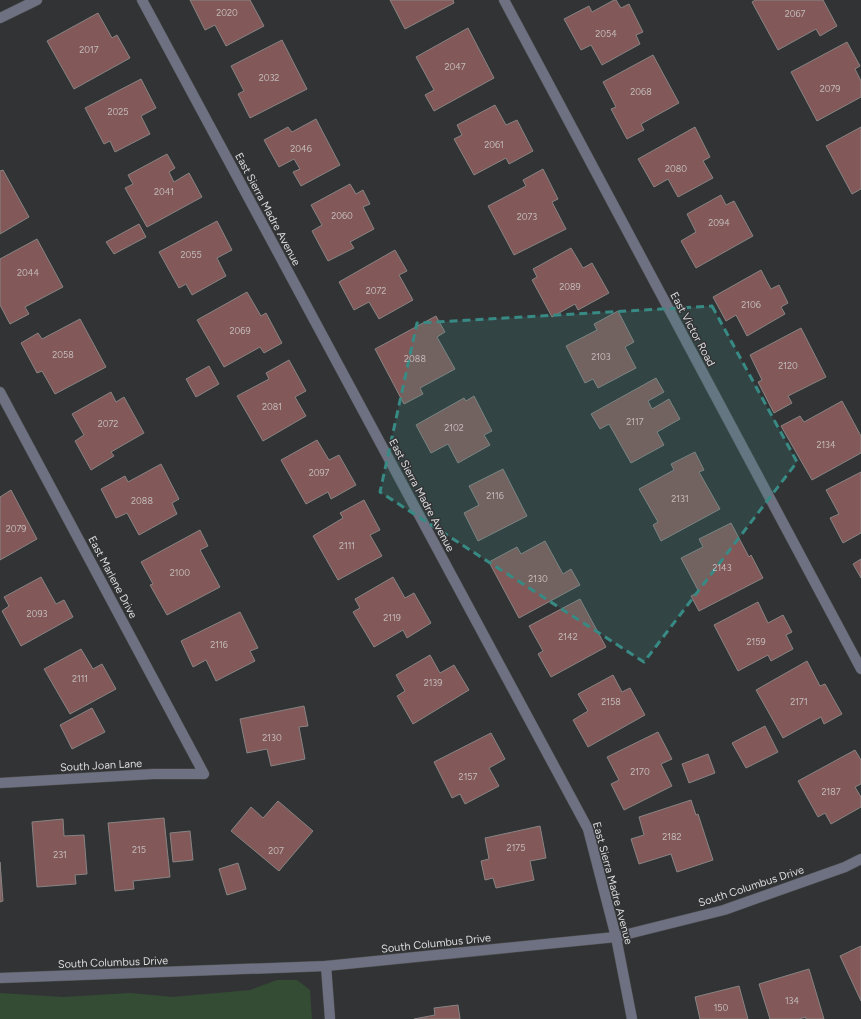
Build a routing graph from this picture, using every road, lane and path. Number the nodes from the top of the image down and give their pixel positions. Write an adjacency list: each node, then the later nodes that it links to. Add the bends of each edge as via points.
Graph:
1 (37, 0): 4 (street)
2 (142, 0): 10 (street, East Sierra Madre Avenue, via 588,829)
3 (504, 0): 6 (street, East Victor Road)
4 (0, 18)
5 (0, 392): 7 (street, East Marlene Drive)
6 (861, 669)
7 (204, 774): 8 (street, South Joan Lane, via 153,774)
8 (0, 783)
9 (861, 859): 10 (street, South Columbus Drive, via 724,910)
10 (616, 937): 11 (street, South Columbus Drive); 14 (street, East Sierra Madre Avenue)
11 (326, 966): 12 (street, South Columbus Drive); 13 (street)
12 (0, 978)
13 (330, 1019)
14 (632, 1019)

